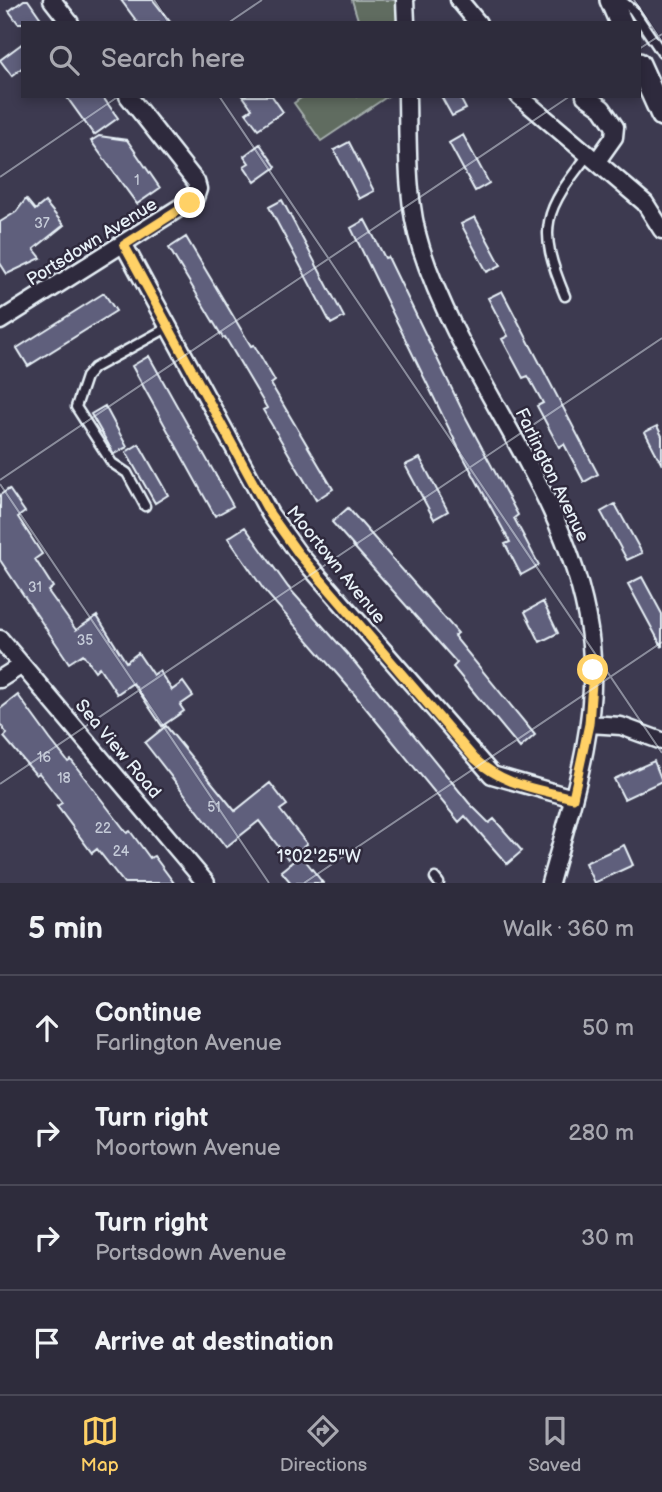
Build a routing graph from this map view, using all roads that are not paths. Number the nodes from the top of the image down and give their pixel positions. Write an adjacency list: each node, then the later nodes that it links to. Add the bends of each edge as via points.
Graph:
1 (52, 0): 6 (street)
2 (405, 0): 7 (street)
3 (459, 0): 8 (street)
4 (611, 0): 9 (main road)
5 (621, 0): 10 (lane)
6 (68, 21)
7 (406, 21)
8 (476, 21)
9 (620, 21)
10 (640, 21)
11 (641, 22): 12 (lane)
12 (662, 53)
13 (641, 68): 18 (main road)
14 (130, 98): 21 (street, Portsdown Avenue, via 198,189 190,203)
15 (407, 98): 29 (street, Farlington Avenue, via 409,163 424,255 444,304 555,517 578,579 591,645)
16 (521, 98): 19 (street)
17 (587, 98): 19 (street, via 602,108 615,127 614,137)
18 (662, 115)
19 (593, 157): 20 (street, via 645,204); 22 (lane, via 562,189 547,228 550,256)
20 (662, 230)
21 (124, 245): 23 (street, Portsdown Avenue); 24 (street, Moortown Avenue)
22 (565, 296)
23 (0, 321)
24 (167, 328): 25 (lane, via 94,368 76,407 112,463 127,473); 31 (street, Moortown Avenue, via 270,514 298,553 474,758 506,781)
25 (145, 506)
26 (0, 639): 27 (street, Sea View Road)
27 (22, 665): 28 (street); 32 (street, Sea View Road)
28 (0, 679)
29 (589, 724): 30 (street, via 621,726); 31 (street, Farlington Avenue)
30 (662, 741)
31 (573, 798): 33 (street, Farlington Avenue)
32 (206, 883)
33 (551, 883)

